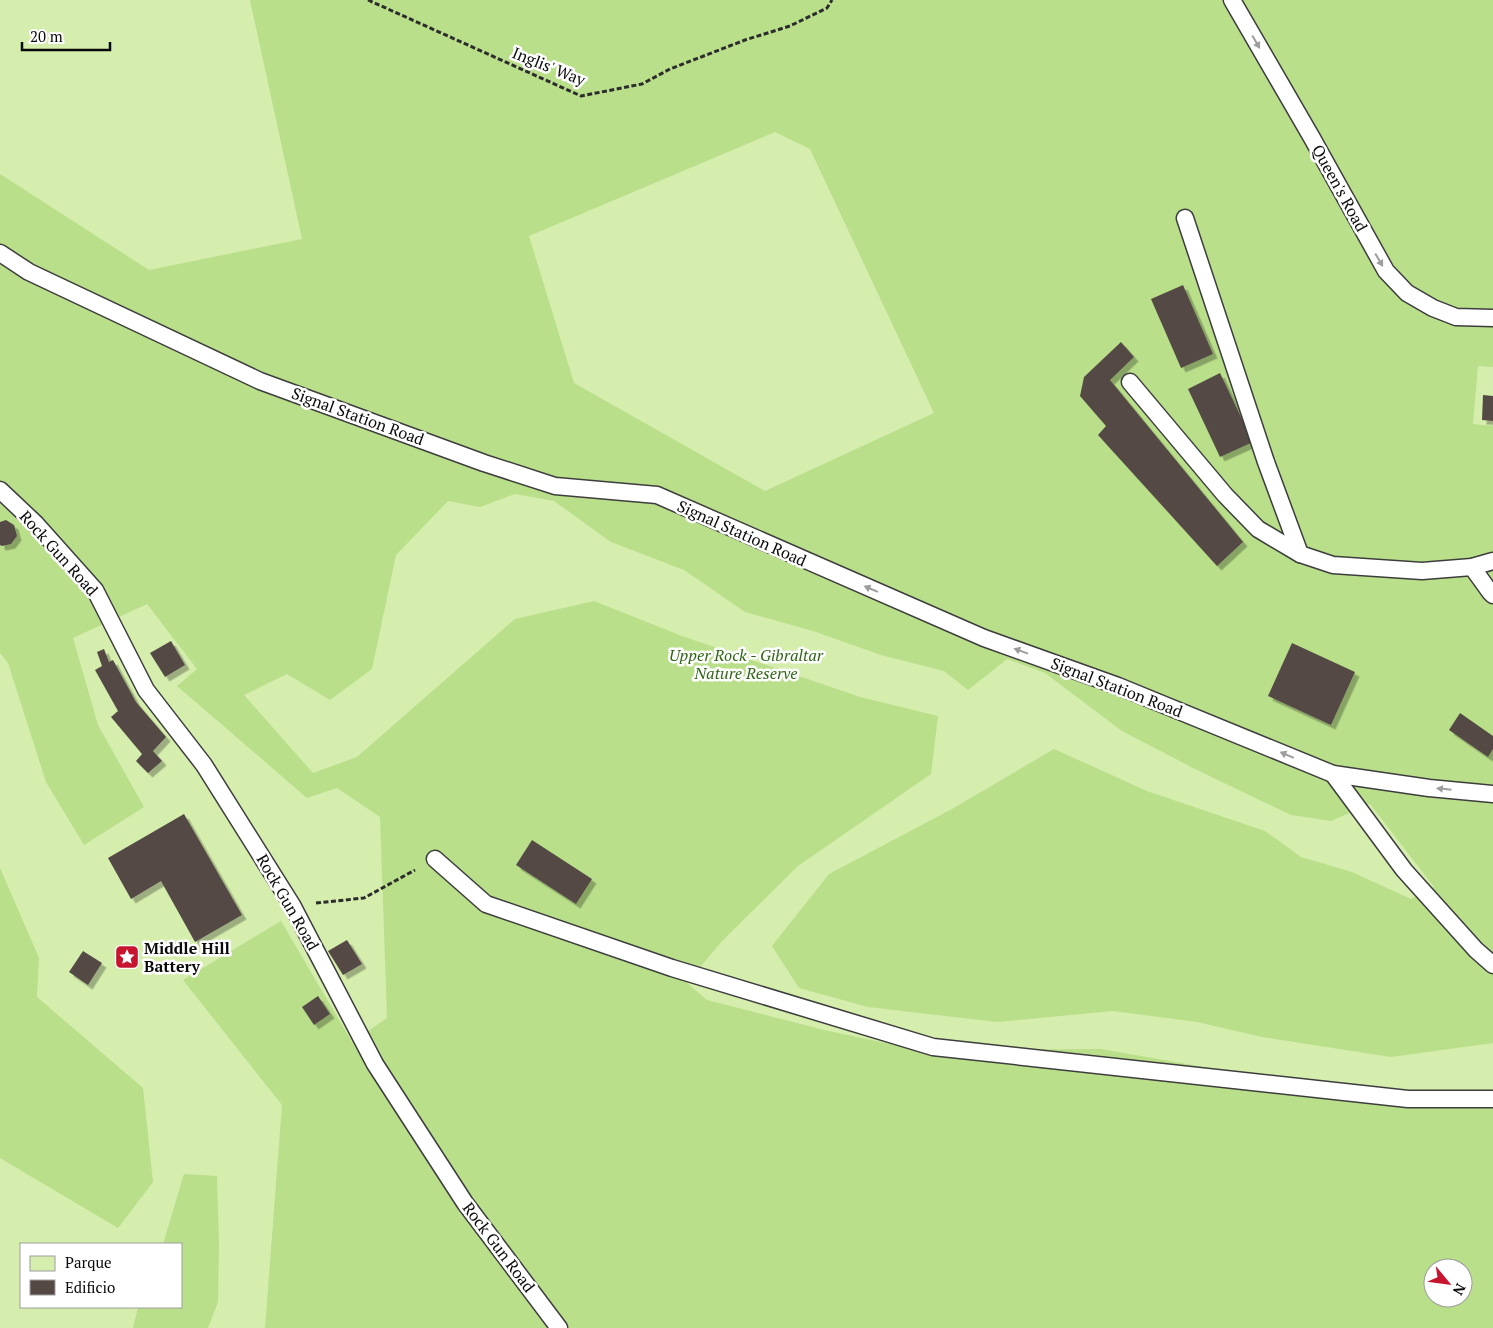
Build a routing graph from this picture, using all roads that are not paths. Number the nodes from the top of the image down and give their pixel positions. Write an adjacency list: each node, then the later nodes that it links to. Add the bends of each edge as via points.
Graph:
1 (1232, 0): 4 (lane, Queen's Road, one-way to 4, via 1386,271 1407,293 1433,308 1456,317)
2 (1185, 218): 7 (lane, via 1256,434)
3 (0, 253): 11 (lane, Signal Station Road, one-way to 3, via 1118,686 984,638 657,496 555,486 260,381 30,272)
4 (1493, 318)
5 (1130, 382): 7 (lane, via 1238,509 1258,529)
6 (0, 490): 16 (lane, Rock Gun Road, via 36,524 95,590 146,690 204,765 292,905 376,1064 465,1203)
7 (1300, 554): 9 (lane, via 1333,566 1422,571)
8 (1493, 561): 9 (lane)
9 (1472, 567): 10 (lane)
10 (1493, 595)
11 (1333, 774): 12 (lane, Signal Station Road, one-way to 11); 14 (lane, via 1404,870)
12 (1493, 794)
13 (435, 859): 15 (lane, via 486,904 672,968 933,1047 1408,1099)
14 (1493, 965)
15 (1493, 1099)
16 (559, 1328)

